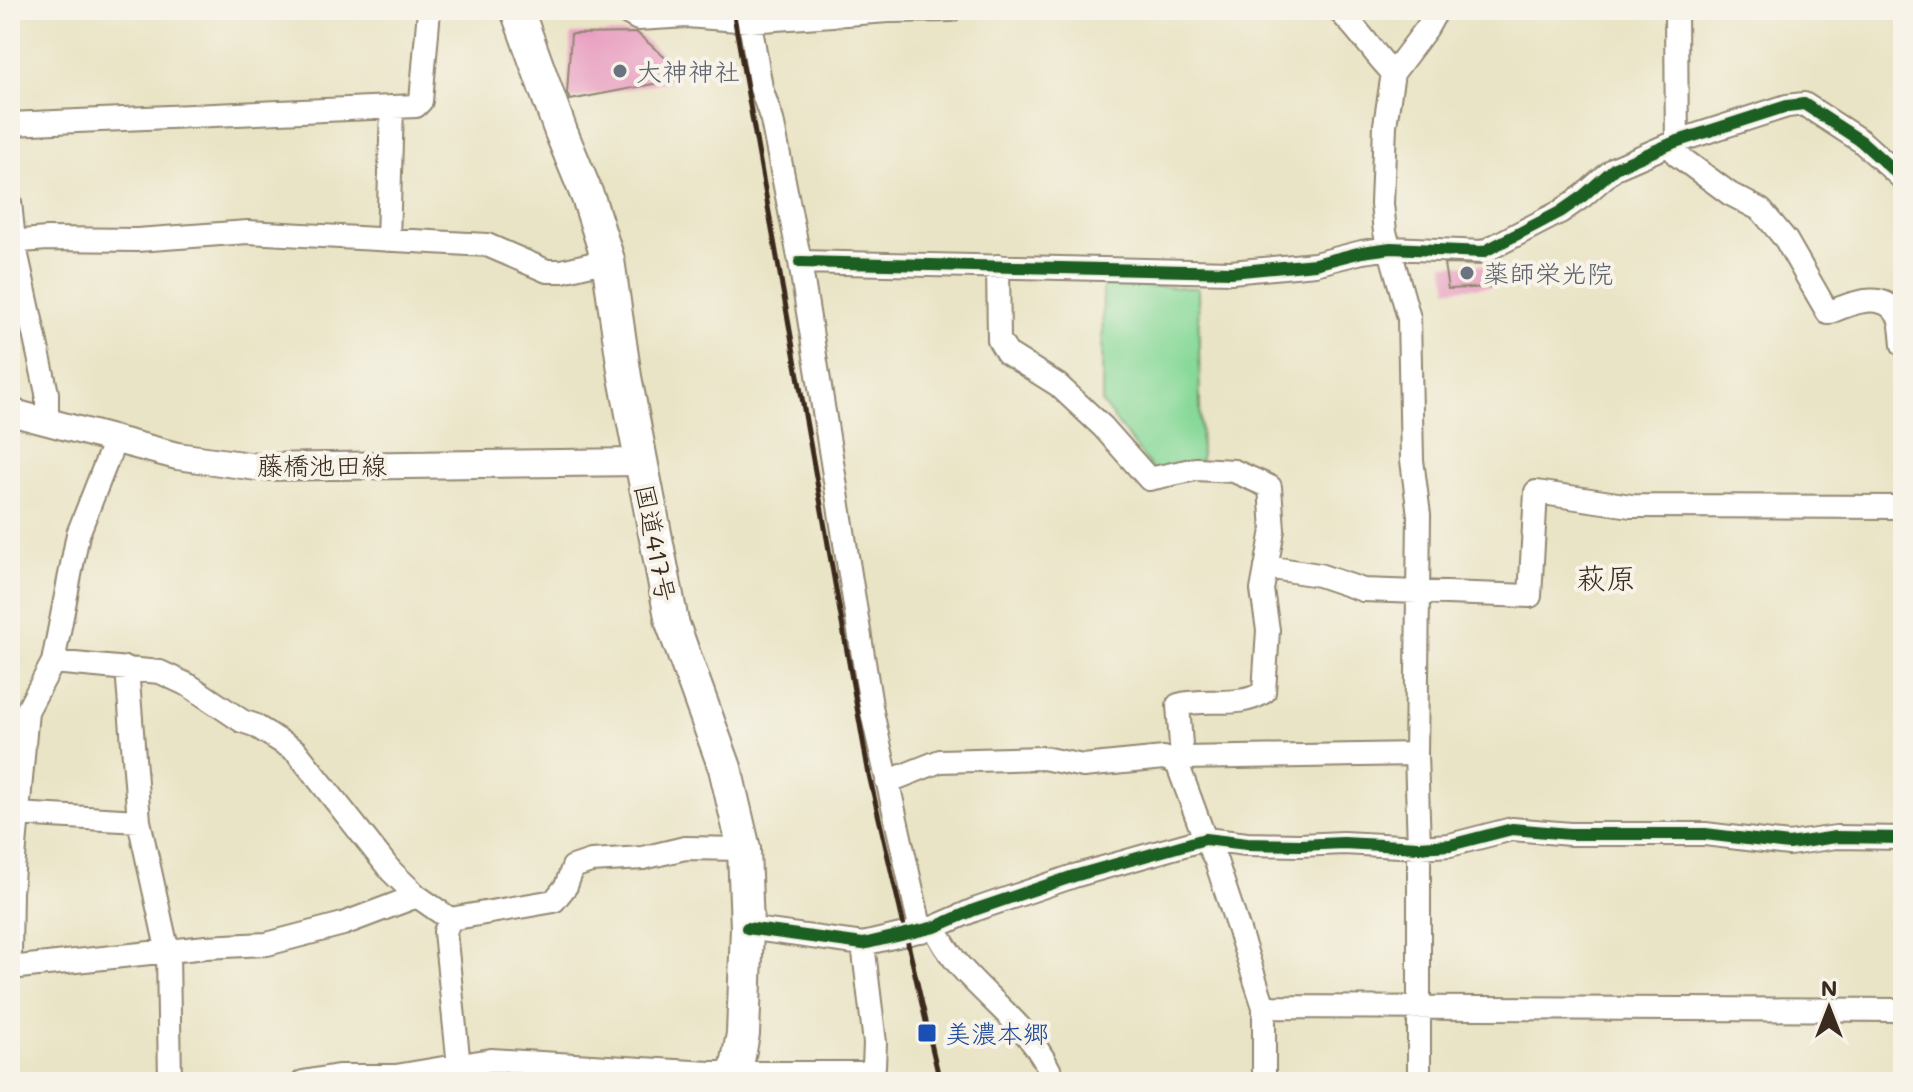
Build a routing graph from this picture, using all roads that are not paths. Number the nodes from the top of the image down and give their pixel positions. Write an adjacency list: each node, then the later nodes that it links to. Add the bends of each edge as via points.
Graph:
1 (429, 10): 10 (street, via 421,101)
2 (517, 10): 18 (highway, 国道417号)
3 (622, 10): 8 (street, via 638,19)
4 (951, 10): 8 (street)
5 (1338, 10): 9 (street)
6 (1437, 10): 9 (street)
7 (1676, 10): 12 (street)
8 (749, 16): 19 (street)
9 (1393, 73): 17 (street, via 1382,204)
10 (392, 107): 11 (street); 15 (street)
11 (10, 124)
12 (1675, 142): 13 (street, via 1804,104 1861,141); 17 (street, via 1615,168 1560,212 1483,252); 21 (street, via 1677,155 1761,210 1786,240 1828,313 1857,301 1884,303 1898,315)
13 (1903, 179)
14 (10, 202): 16 (street)
15 (388, 240): 16 (street, via 248,232); 18 (street, via 487,245 547,271)
16 (12, 242): 23 (street, via 47,393)
17 (1391, 248): 20 (street, via 1315,264 1231,272); 28 (street, via 1409,318)
18 (608, 260): 25 (highway, 国道417号)
19 (800, 262): 20 (street); 33 (street)
20 (998, 266): 27 (street, via 999,340 1007,353 1058,385 1149,479 1196,469 1234,471 1270,487 1273,530)
21 (1903, 345)
22 (10, 412): 23 (main road, 藤橋池田線)
23 (47, 421): 24 (main road, 藤橋池田線)
24 (115, 440): 25 (main road, 藤橋池田線, via 177,456 257,467); 29 (street, via 78,534)
25 (640, 462): 39 (highway, 国道417号, via 672,622 725,768)
26 (1903, 507): 28 (street, via 1631,506 1536,492 1530,596)
27 (1266, 567): 28 (street, via 1319,575 1363,590); 32 (street, via 1264,692 1250,701 1178,705)
28 (1419, 593): 31 (street)
29 (53, 662): 30 (street); 34 (street, via 27,711)
30 (127, 668): 35 (street); 40 (street, via 160,672 190,686 296,751)
31 (1416, 754): 32 (street); 38 (street)
32 (1179, 760): 33 (street, via 1083,766 1043,758 940,761); 37 (street)
33 (887, 782): 43 (street)
34 (15, 803): 35 (street); 45 (street)
35 (139, 821): 46 (street)
36 (1903, 838): 38 (street, via 1836,837 1789,844 1705,834 1512,829)
37 (1205, 839): 38 (street); 43 (street, via 1074,876); 49 (street)
38 (1419, 847): 48 (street)
39 (744, 849): 41 (street, via 685,848 643,858 591,861 573,867 554,901); 42 (highway, 国道417号)
40 (417, 896): 41 (street); 46 (street, via 343,924 267,944)
41 (450, 919): 51 (street, via 445,932)
42 (747, 928): 44 (street); 52 (highway, 国道417号, via 743,1034)
43 (928, 929): 44 (street); 56 (street, via 1041,1053)
44 (863, 944): 52 (street, via 874,1066 866,1073)
45 (10, 952)
46 (168, 953): 47 (street); 54 (street)
47 (10, 968)
48 (1419, 1006): 49 (street); 50 (street); 58 (street)
49 (1264, 1007): 57 (street)
50 (1903, 1010)
51 (459, 1066): 52 (street, via 491,1060); 53 (street)
52 (735, 1078)
53 (338, 1079): 55 (street)
54 (170, 1082)
55 (303, 1082)
56 (1054, 1082)
57 (1264, 1082)
58 (1419, 1082)

